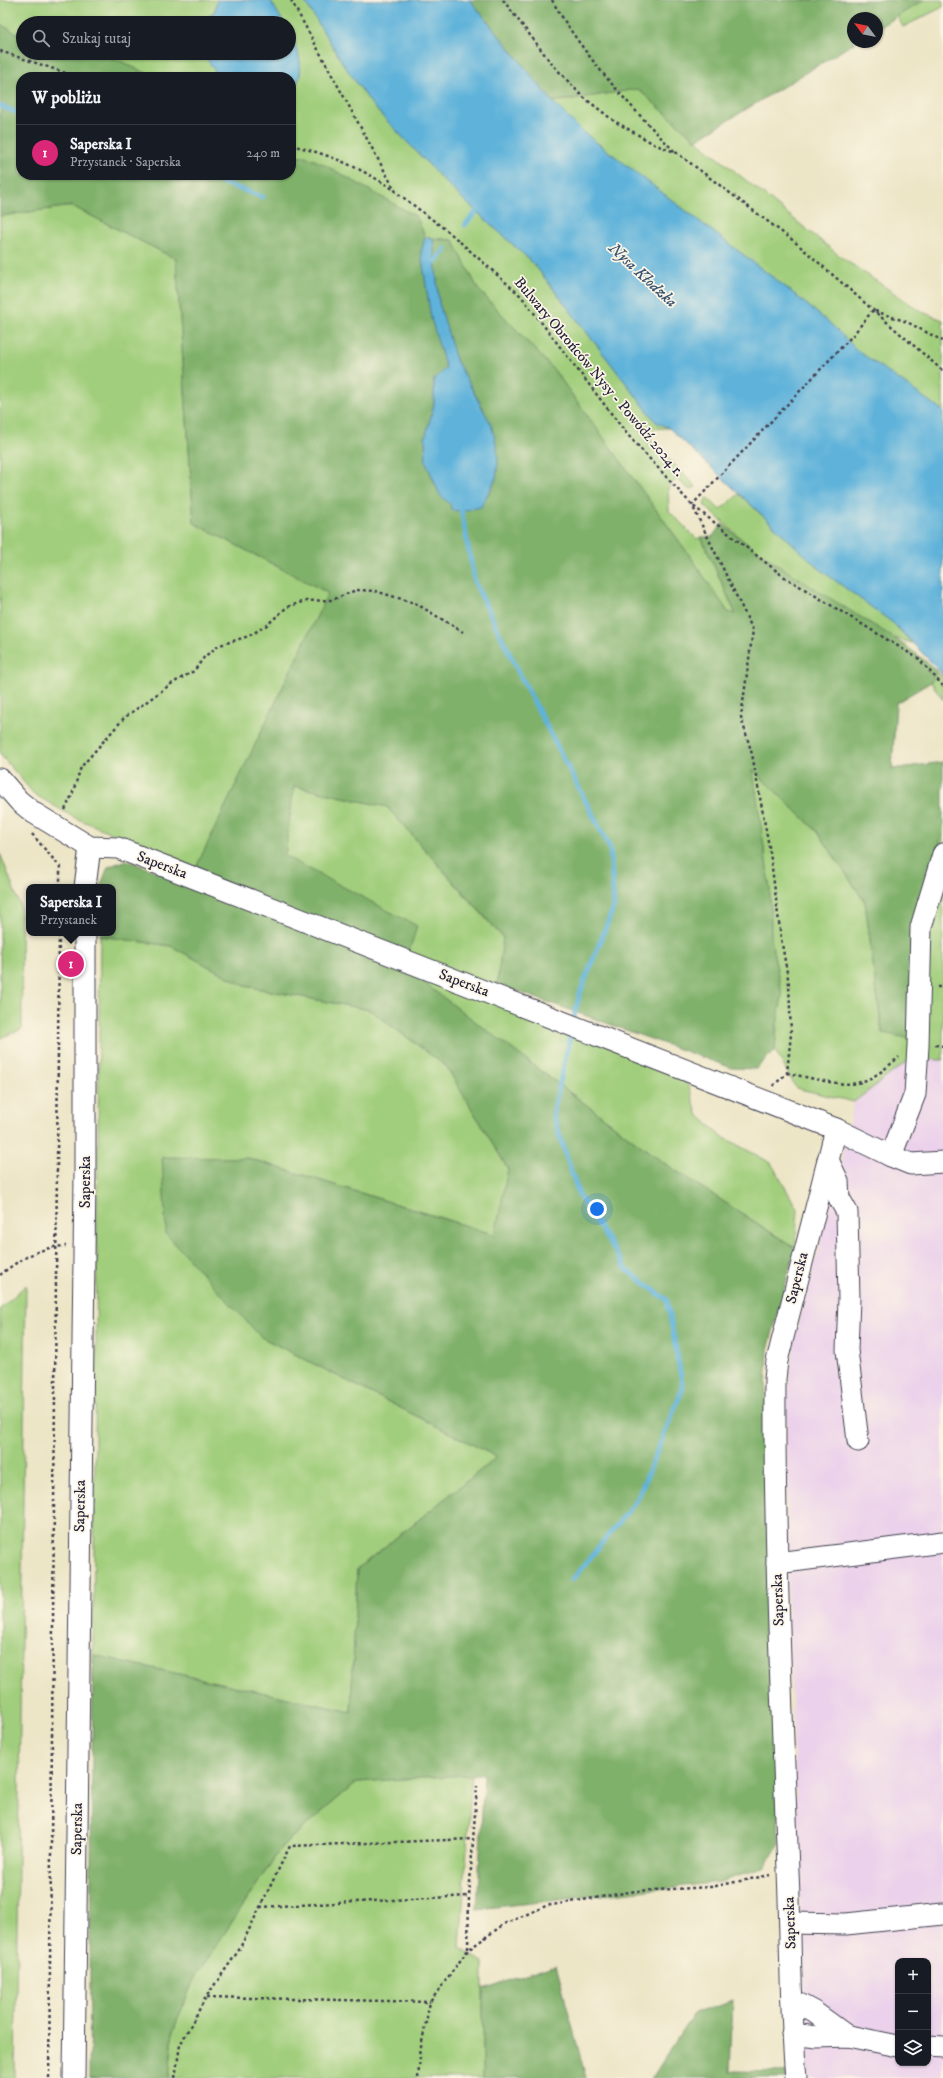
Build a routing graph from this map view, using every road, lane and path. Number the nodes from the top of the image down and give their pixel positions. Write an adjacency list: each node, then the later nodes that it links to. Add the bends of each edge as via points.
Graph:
1 (291, 0): 10 (path, Bulwary Obrońców Nysy - Powódź 2024 r.)
2 (504, 0): 9 (path, via 552,64 582,96 614,121 654,144)
3 (552, 0): 9 (path, via 565,24 610,82)
4 (0, 51): 5 (path)
5 (16, 56)
6 (27, 60): 7 (path)
7 (63, 72)
8 (296, 146): 10 (path, via 341,160 366,172)
9 (677, 153): 11 (path, via 794,242)
10 (396, 192): 14 (path, Bulwary Obrońców Nysy - Powódź 2024 r., via 450,233 521,296 627,434)
11 (873, 310): 12 (path, via 907,322); 13 (path); 14 (path, via 853,335)
12 (943, 341)
13 (943, 371)
14 (692, 505): 16 (path, Bulwary Obrońców Nysy - Powódź 2024 r., via 803,590 919,659); 26 (path, via 753,630 741,717 752,754 770,852 780,938 789,984 792,1034 787,1073 856,1084 879,1074 904,1053)
15 (463, 632): 18 (path, via 415,603 375,591 356,590 332,600 306,601 287,607 267,625 249,636 220,645 205,656 194,671 171,684 124,718 81,767)
16 (943, 686)
17 (0, 779): 18 (street, via 19,801 34,813)
18 (58, 825): 20 (street)
19 (28, 829): 22 (path, via 60,867)
20 (90, 847): 23 (street); 27 (street, Saperska, via 118,848)
21 (943, 854): 26 (street, via 921,927)
22 (60, 884)
23 (85, 884)
24 (59, 936): 31 (path)
25 (85, 936): 32 (street, Saperska)
26 (918, 1046): 28 (street, via 915,1094)
27 (836, 1129): 28 (street, Saperska); 29 (street, Saperska)
28 (891, 1156): 30 (street, Saperska, via 911,1164)
29 (828, 1160): 34 (street, via 838,1181 839,1198 847,1212 849,1299 846,1350); 36 (street, Saperska, via 777,1361)
30 (943, 1162)
31 (56, 1246): 32 (path); 33 (path, via 27,1257); 53 (path)
32 (84, 1246): 54 (street, Saperska)
33 (0, 1275)
34 (858, 1441)
35 (943, 1542): 36 (street)
36 (777, 1563): 39 (street, Saperska)
37 (477, 1786): 38 (path)
38 (473, 1839): 40 (path); 41 (path, via 290,1846)
39 (788, 1872): 43 (street, Saperska); 44 (path, via 711,1887 636,1891 546,1906 504,1924)
40 (469, 1896): 41 (path); 44 (path)
41 (260, 1907): 45 (path, via 239,1950)
42 (943, 1914): 43 (street, via 846,1924)
43 (790, 1923): 46 (street, Saperska)
44 (468, 1950): 47 (path)
45 (206, 1997): 47 (path); 55 (path, via 180,2044)
46 (792, 2000): 48 (street, Saperska); 49 (street, via 814,2012)
47 (430, 2002): 56 (path)
48 (792, 2034): 49 (street, via 817,2037); 57 (street, Saperska)
49 (847, 2036): 50 (street)
50 (895, 2045)
51 (931, 2046): 52 (street)
52 (943, 2046)
53 (49, 2078)
54 (74, 2078)
55 (175, 2078)
56 (418, 2078)
57 (796, 2078)

